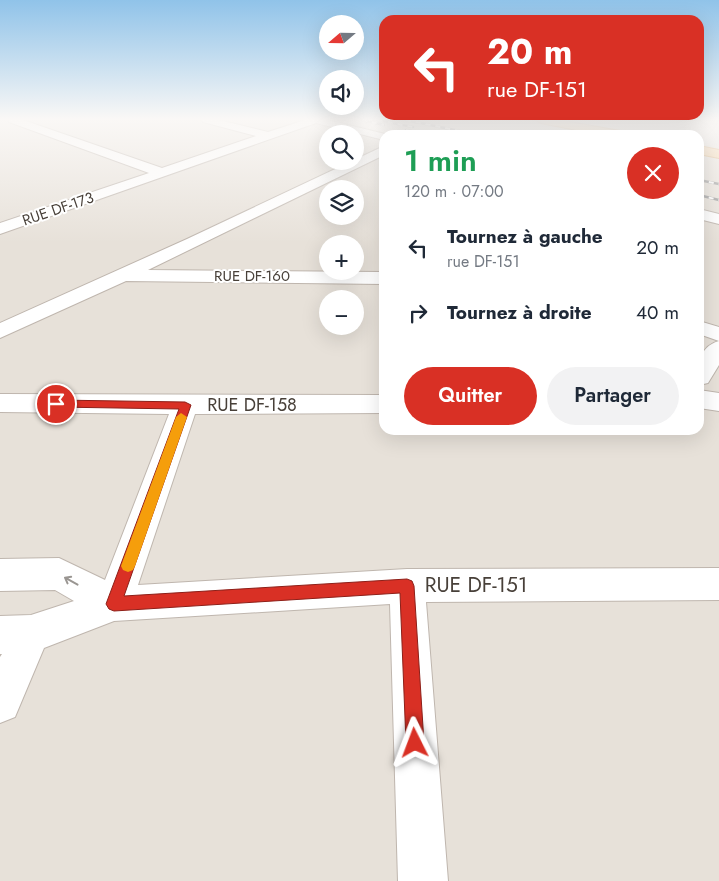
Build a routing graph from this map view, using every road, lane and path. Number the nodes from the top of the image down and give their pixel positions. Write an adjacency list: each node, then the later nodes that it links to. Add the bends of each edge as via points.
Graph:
1 (129, 161): 4 (street)
2 (197, 161): 4 (street, RUE DF-173)
3 (361, 161): 8 (street)
4 (163, 173): 7 (street, RUE DF-173)
5 (704, 215): 6 (street)
6 (719, 219)
7 (4, 224)
8 (121, 276): 9 (street, RUE DF-160); 11 (street)
9 (379, 278)
10 (704, 329): 12 (street)
11 (0, 331)
12 (719, 334)
13 (719, 348): 14 (street)
14 (704, 370)
15 (704, 400): 16 (street)
16 (719, 402)
17 (0, 403): 19 (street, RUE DF-158)
18 (379, 404): 19 (street, RUE DF-158)
19 (185, 405): 23 (street)
20 (0, 575): 23 (street, one-way to 20, via 59,574)
21 (719, 584): 22 (street, RUE DF-151)
22 (407, 586): 23 (street, RUE DF-151); 26 (street)
23 (114, 604): 24 (street, RUE DF-151)
24 (16, 634): 25 (street)
25 (0, 702)
26 (422, 881)

